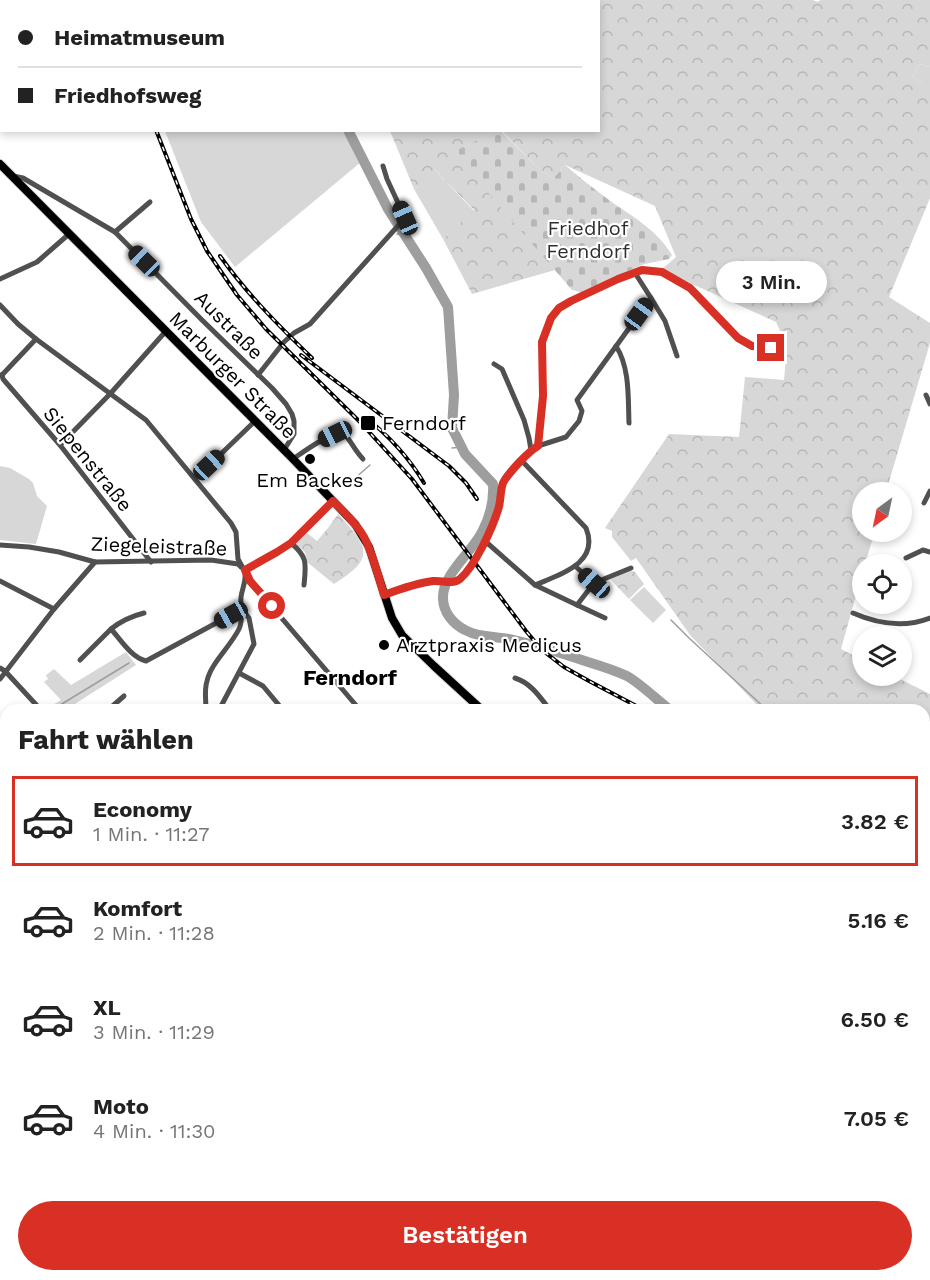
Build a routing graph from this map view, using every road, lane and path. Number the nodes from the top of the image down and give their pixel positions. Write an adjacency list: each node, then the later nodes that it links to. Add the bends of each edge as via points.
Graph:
1 (0, 165): 3 (main road, Marburger Straße)
2 (383, 166): 18 (street, via 405,218 310,324 281,344)
3 (12, 176): 5 (street, Austraße, via 23,178); 6 (main road, Marburger Straße)
4 (150, 202): 5 (street)
5 (115, 232): 18 (street, Austraße)
6 (69, 234): 8 (street, via 37,262); 11 (main road, Marburger Straße)
7 (635, 273): 9 (street); 13 (street, via 662,272 690,288 738,338 752,346); 25 (street, via 571,301 551,318 542,342 543,396)
8 (0, 279)
9 (651, 298): 14 (street); 15 (street, via 665,321)
10 (0, 305): 12 (street)
11 (166, 331): 19 (street); 22 (main road, Marburger Straße)
12 (36, 339): 17 (street, Siepenstraße); 19 (street)
13 (784, 345)
14 (616, 346): 23 (street, via 627,377); 25 (street, via 577,400 582,411 579,421 566,437)
15 (677, 356)
16 (494, 364): 27 (street, via 502,369 524,420)
17 (1, 375): 24 (street, Siepenstraße)
18 (258, 375): 26 (street, Austraße, via 292,414 294,434)
19 (110, 394): 24 (street); 31 (street, via 146,420)
20 (926, 394): 21 (street)
21 (930, 404)
22 (255, 421): 26 (main road, Marburger Straße); 31 (street)
23 (629, 423)
24 (60, 445): 40 (street, Siepenstraße)
25 (538, 446): 27 (street)
26 (284, 450): 28 (main road, Marburger Straße)
27 (531, 450): 30 (street)
28 (293, 459): 29 (street, via 343,432); 33 (main road, Marburger Straße)
29 (363, 459)
30 (522, 461): 35 (street, via 503,483 498,510); 42 (street, via 586,528 589,548)
31 (195, 479): 44 (street, via 236,532 238,559)
32 (930, 491): 34 (street)
33 (333, 501): 36 (street); 49 (main road, Marburger Straße, via 363,536)
34 (924, 503)
35 (485, 541): 48 (street); 49 (street, via 459,580 434,581)
36 (291, 543): 44 (street); 47 (street, via 302,552)
37 (0, 544): 41 (street, Ziegeleistraße, via 59,552)
38 (930, 552): 39 (street, via 923,550)
39 (912, 555)
40 (151, 561): 41 (street, Ziegeleistraße); 44 (street, Ziegeleistraße, via 211,560 238,564)
41 (95, 562): 52 (street)
42 (575, 566): 46 (street); 48 (street)
43 (631, 568): 46 (street)
44 (245, 570): 51 (street); 69 (street, via 250,581)
45 (0, 581): 52 (street)
46 (594, 583): 50 (street)
47 (304, 585)
48 (535, 585): 50 (street)
49 (384, 595): 70 (main road, Marburger Straße, via 402,635)
50 (577, 605): 55 (street)
51 (240, 607): 57 (street, via 146,661 132,653); 60 (street, via 249,618 254,644); 66 (street, via 240,627 212,669)
52 (54, 609): 59 (street)
53 (144, 613): 57 (street)
54 (856, 614): 56 (street, via 897,624)
55 (605, 618)
56 (930, 618)
57 (111, 629): 58 (street)
58 (80, 660)
59 (2, 670): 62 (street); 64 (street)
60 (240, 673): 67 (street); 68 (street, via 263,686)
61 (515, 678): 71 (street, via 536,692)
62 (0, 679)
63 (124, 696): 65 (street)
64 (35, 704)
65 (115, 704)
66 (206, 704)
67 (224, 704)
68 (278, 704)
69 (355, 704)
70 (475, 704)
71 (545, 704)

